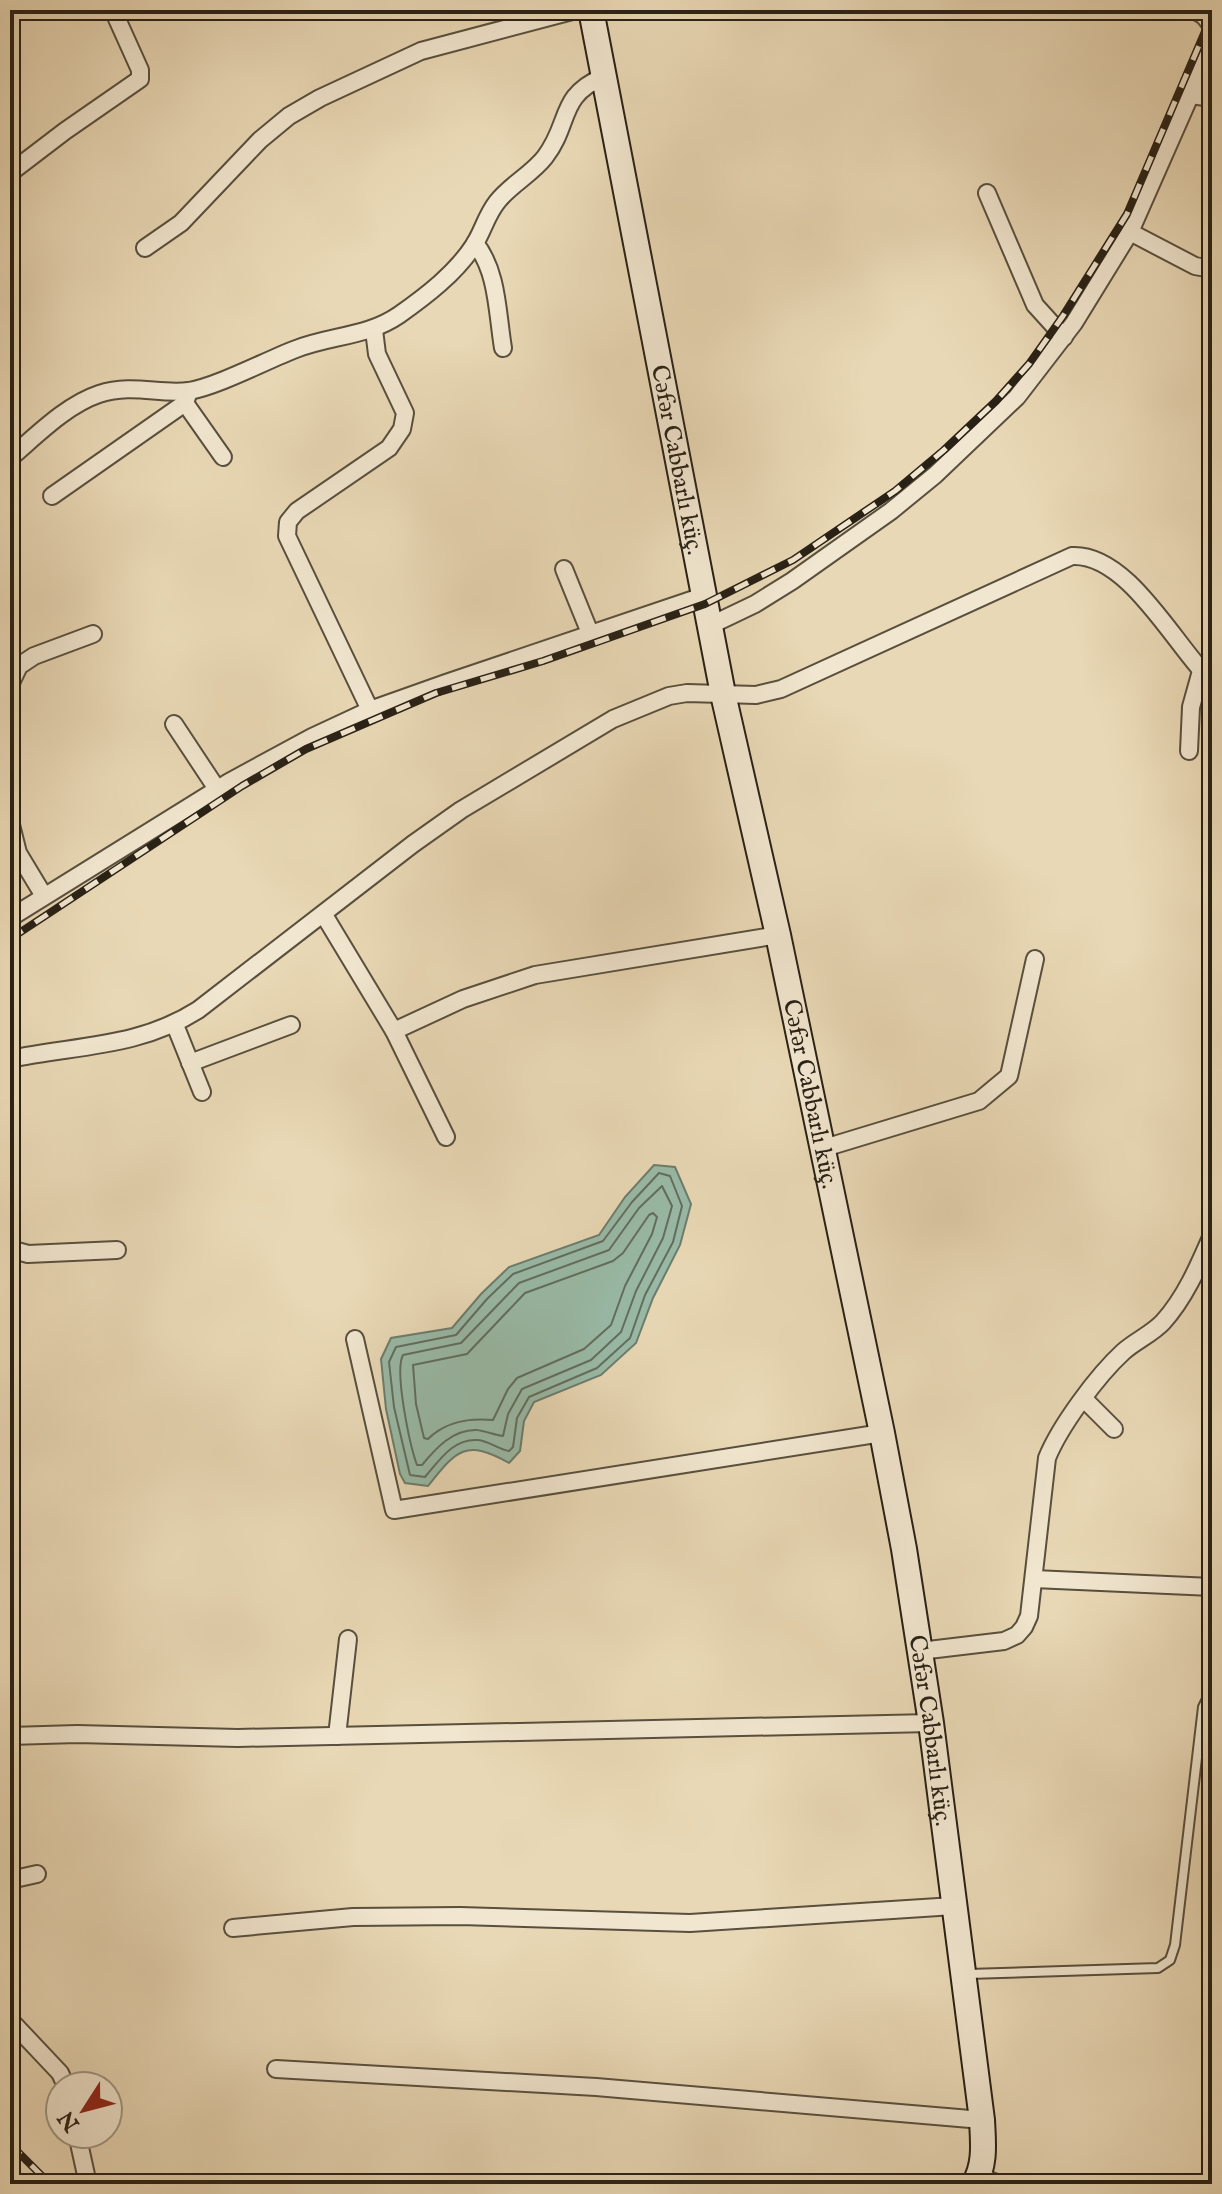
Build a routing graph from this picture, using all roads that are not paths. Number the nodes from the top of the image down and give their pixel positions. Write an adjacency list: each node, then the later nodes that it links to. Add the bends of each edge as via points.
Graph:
1 (113, 10): 10 (street, via 140,79)
2 (576, 10): 14 (street, via 421,51 320,98 260,140 191,213)
3 (591, 10): 7 (street, Cəfər Cabbarlı küç.)
4 (1194, 10): 5 (street)
5 (1212, 26)
6 (1212, 46): 8 (street)
7 (603, 77): 13 (street, via 584,85 572,99 544,158 499,200); 24 (street, Cəfər Cabbarlı küç.)
8 (1191, 95): 9 (street); 12 (street)
9 (1212, 98)
10 (10, 173)
11 (987, 193): 17 (street, via 1035,305)
12 (1130, 232): 15 (street, via 1195,266); 17 (street)
13 (475, 243): 16 (street, via 431,290); 18 (street, via 491,271)
14 (145, 248)
15 (1212, 269)
16 (374, 330): 19 (street, via 325,339); 31 (street, via 377,354 405,413 402,429 389,448 297,511 288,522 287,536)
17 (1064, 337): 25 (street, via 1017,397 891,511 792,581)
18 (503, 348)
19 (187, 397): 20 (street); 21 (street, via 133,388 97,395); 22 (street)
20 (223, 457)
21 (10, 458)
22 (52, 496)
23 (564, 569): 26 (street)
24 (703, 596): 25 (street, Cəfər Cabbarlı küç.); 26 (street)
25 (709, 626): 30 (street, Cəfər Cabbarlı küç.)
26 (590, 633): 31 (street)
27 (93, 634): 29 (street, via 34,656 19,666)
28 (1206, 677): 30 (street, via 1142,597 1109,566 1087,555 1072,556 781,689); 33 (street, via 1191,707)
29 (10, 685)
30 (723, 694): 37 (street, via 669,696 613,719 461,810); 39 (street, Cəfər Cabbarlı küç.)
31 (370, 710): 34 (street)
32 (174, 724): 34 (street)
33 (1189, 751)
34 (217, 789): 36 (street)
35 (10, 821): 36 (street, via 18,853)
36 (44, 896): 38 (street)
37 (324, 915): 41 (street); 43 (street)
38 (10, 918)
39 (778, 935): 43 (street, via 535,975 463,999); 48 (street, Cəfər Cabbarlı küç.)
40 (1035, 959): 48 (street, via 1009,1076 979,1101)
41 (175, 1025): 44 (street, via 107,1044); 45 (street)
42 (291, 1025): 45 (street)
43 (394, 1031): 47 (street)
44 (10, 1059)
45 (190, 1063): 46 (street)
46 (202, 1092)
47 (446, 1137)
48 (821, 1149): 55 (street, Cəfər Cabbarlı küç.)
49 (1212, 1235): 53 (street, via 1161,1325 1125,1350)
50 (10, 1249): 51 (street, via 28,1254)
51 (117, 1250)
52 (355, 1339): 55 (street, via 394,1510)
53 (1084, 1399): 54 (street); 56 (street, via 1047,1458)
54 (1114, 1429)
55 (882, 1433): 59 (street, Cəfər Cabbarlı küç.)
56 (1034, 1579): 57 (street); 59 (street, via 1029,1616 1017,1635)
57 (1212, 1587)
58 (348, 1639): 63 (street)
59 (920, 1651): 61 (street, Cəfər Cabbarlı küç.)
60 (1212, 1689): 68 (lane, via 1203,1707 1170,1960 1158,1968)
61 (931, 1723): 63 (street); 66 (street, Cəfər Cabbarlı küç.)
62 (10, 1736): 63 (street)
63 (337, 1736)
64 (37, 1874): 65 (street)
65 (10, 1880)
66 (954, 1906): 67 (street, via 690,1923 384,1917); 68 (street, Cəfər Cabbarlı küç.)
67 (233, 1928)
68 (963, 1974): 72 (street, Cəfər Cabbarlı küç.)
69 (10, 2020): 71 (street)
70 (276, 2069): 72 (street, via 596,2087)
71 (57, 2070)
72 (982, 2120): 74 (street, Cəfər Cabbarlı küç.)
73 (81, 2150): 75 (street)
74 (984, 2181)
75 (88, 2184)

